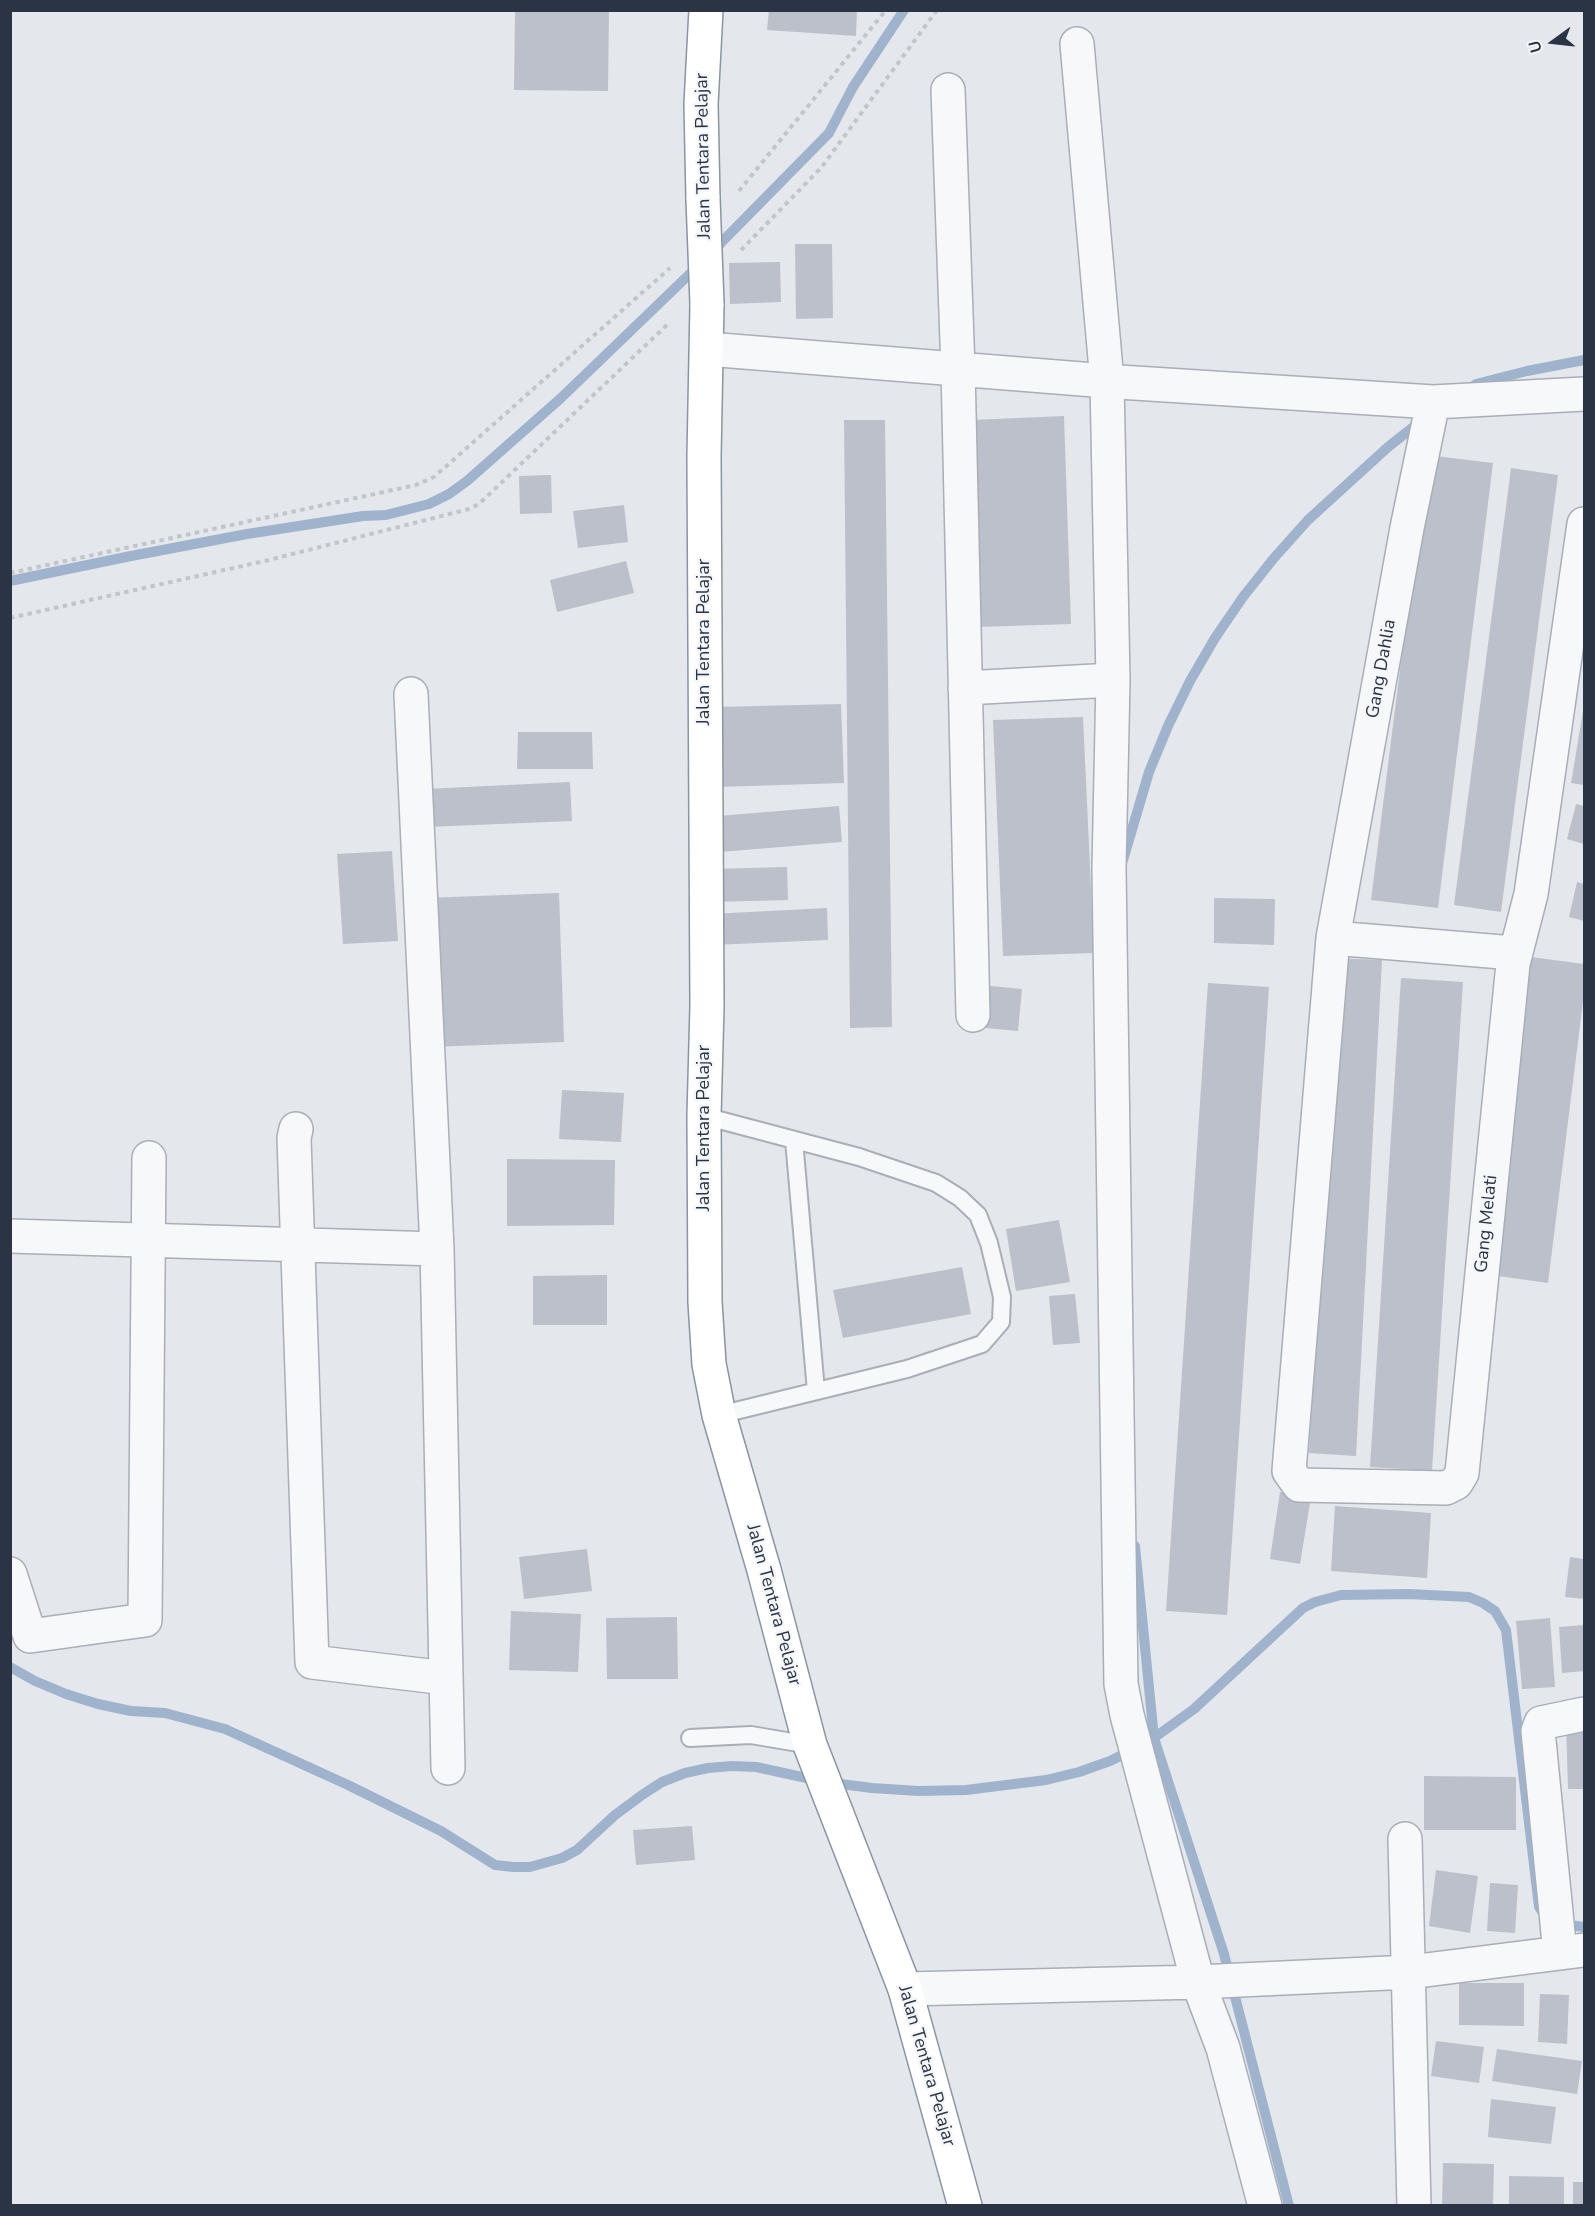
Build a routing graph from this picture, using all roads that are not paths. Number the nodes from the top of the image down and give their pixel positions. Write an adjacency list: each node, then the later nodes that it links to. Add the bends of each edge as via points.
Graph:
1 (706, 10): 4 (highway, Jalan Tentara Pelajar, bridge, via 701,104 718,199 707,304)
2 (1077, 44): 6 (street)
3 (948, 90): 5 (street)
4 (707, 349): 5 (street); 16 (highway, Jalan Tentara Pelajar)
5 (958, 369): 6 (street); 11 (street)
6 (1107, 381): 8 (street); 10 (street)
7 (1584, 394): 8 (street)
8 (1433, 402): 13 (street, Gang Dahlia)
9 (1584, 524): 14 (street, Gang Melati, via 1531,894)
10 (1113, 680): 11 (street); 36 (street, via 1109,869 1120,1684)
11 (965, 688): 15 (street)
12 (411, 694): 23 (street)
13 (1333, 938): 14 (street); 26 (street, Gang Dahlia, via 1289,1471 1299,1485)
14 (1514, 953): 26 (street, Gang Melati, via 1462,1473 1456,1483)
15 (973, 1015)
16 (704, 1116): 18 (lane); 25 (highway, Jalan Tentara Pelajar, via 705,1302 709,1364)
17 (296, 1129): 22 (street)
18 (794, 1140): 24 (lane); 24 (lane, via 936,1183 960,1198 978,1215 1002,1297 1001,1322 982,1344 907,1369)
19 (149, 1158): 21 (street)
20 (10, 1236): 21 (street)
21 (148, 1240): 22 (street); 27 (street, via 145,1620 30,1636)
22 (298, 1244): 23 (street); 28 (street, via 312,1662)
23 (437, 1249): 28 (street)
24 (816, 1390): 25 (lane)
25 (719, 1415): 31 (highway, Jalan Tentara Pelajar)
26 (1446, 1488)
27 (10, 1574)
28 (446, 1678): 32 (street)
29 (1584, 1714): 34 (street, via 1541,1723 1538,1731)
30 (690, 1738): 31 (lane, via 752,1735)
31 (810, 1745): 37 (highway, Jalan Tentara Pelajar)
32 (448, 1768)
33 (1405, 1839): 35 (street)
34 (1564, 1937): 35 (street)
35 (1410, 1972): 36 (street); 40 (street)
36 (1209, 1981): 37 (street); 39 (street)
37 (905, 1989): 38 (highway, Jalan Tentara Pelajar)
38 (965, 2205)
39 (1264, 2205)
40 (1414, 2205)

